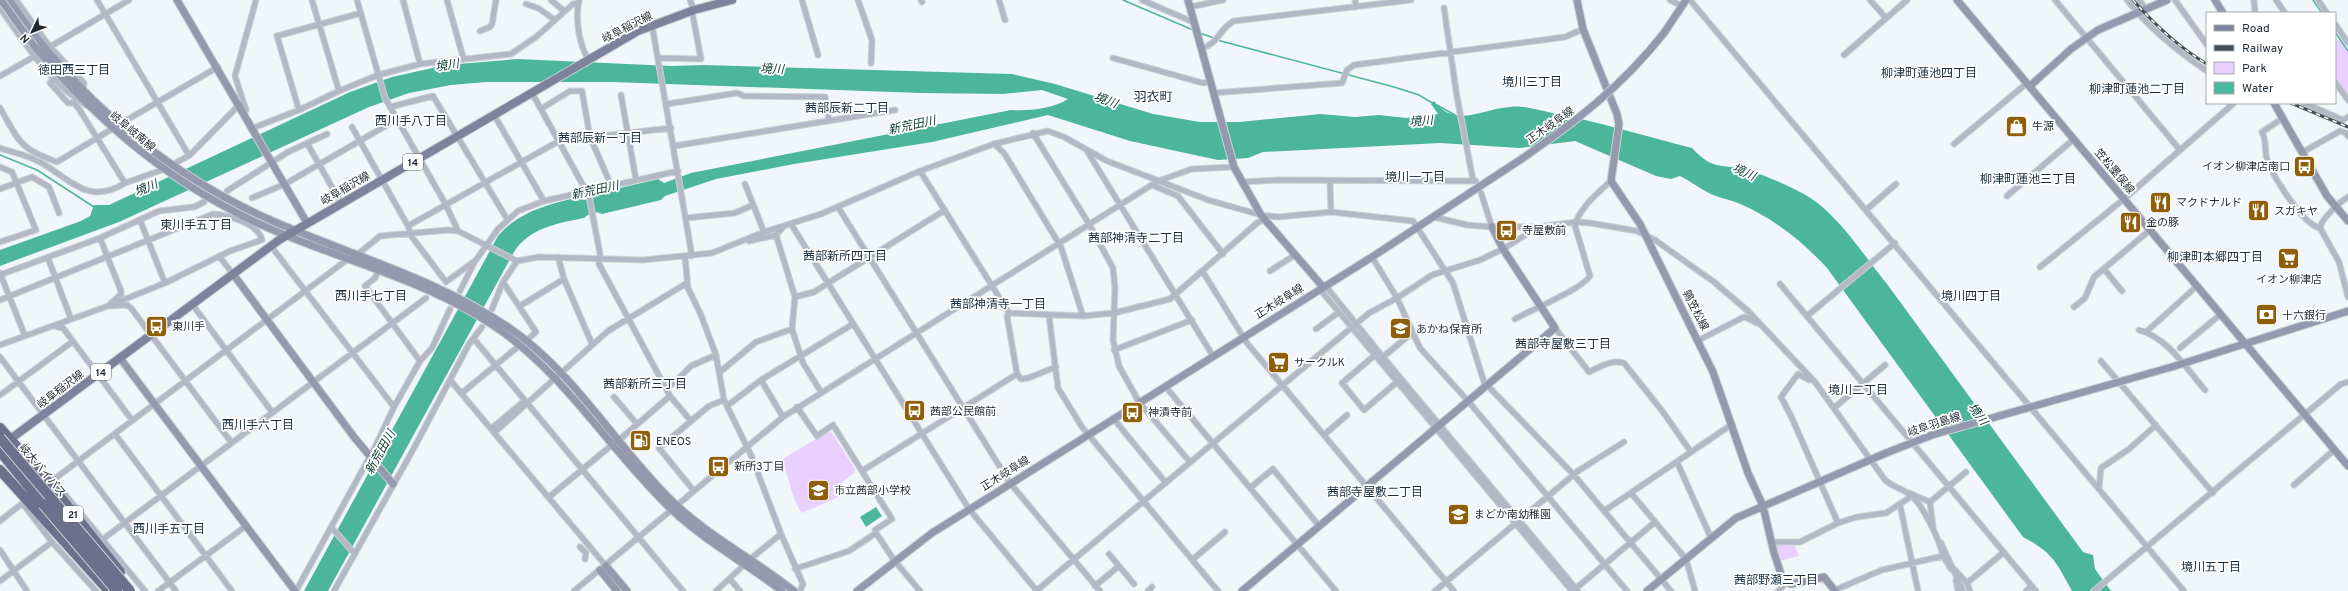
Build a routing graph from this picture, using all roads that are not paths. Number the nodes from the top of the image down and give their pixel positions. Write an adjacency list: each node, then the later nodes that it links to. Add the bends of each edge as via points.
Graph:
1 (1, 0): 69 (main road, 岐阜岐南線, bridge)
2 (6, 0): 42 (street)
3 (9, 0): 69 (main road, 岐阜岐南線)
4 (16, 0): 71 (street)
5 (97, 0): 57 (street)
6 (129, 0): 57 (street)
7 (177, 0): 83 (main road)
8 (256, 0): 109 (street, via 235,76 246,110)
9 (312, 0): 62 (street)
10 (357, 0): 56 (street)
11 (403, 0): 82 (street)
12 (447, 0): 77 (street)
13 (496, 0): 66 (street, via 492,24)
14 (551, 0): 49 (street)
15 (690, 0): 50 (street)
16 (732, 0): 40 (main road, 岐阜稲沢線 / 14)
17 (802, 0): 75 (street)
18 (858, 0): 81 (street, via 872,40)
19 (999, 0): 60 (street)
20 (1142, 0): 61 (street)
21 (1223, 0): 44 (street)
22 (1355, 0): 45 (street)
23 (1409, 0): 45 (street)
24 (1577, 0): 65 (main road)
25 (1670, 0): 41 (street)
26 (1690, 0): 182 (street)
27 (1870, 0): 58 (street)
28 (1907, 0): 58 (street)
29 (1957, 0): 90 (main road, 笠松墨俣線)
30 (2055, 0): 67 (street)
31 (2127, 0): 51 (street)
32 (2139, 0): 48 (street)
33 (2166, 0): 48 (main road)
34 (2175, 0): 70 (street)
35 (2215, 0): 52 (main road)
36 (2254, 0): 53 (street)
37 (2276, 0): 54 (street)
38 (2318, 0): 55 (street)
39 (579, 1): 49 (street); 80 (street, via 582,48)
40 (722, 1): 50 (main road, 岐阜稲沢線 / 14)
41 (1684, 3): 186 (main road, 正木岐阜線, bridge, via 1642,60 1591,110)
42 (0, 4)
43 (526, 4): 59 (street, via 538,8)
44 (1189, 4): 61 (main road)
45 (1356, 7): 72 (street, via 1234,21 1228,23 1213,44)
46 (0, 8): 74 (street)
47 (1444, 8): 73 (street)
48 (2146, 9): 51 (main road)
49 (564, 11): 59 (street)
50 (693, 11): 63 (main road, 岐阜稲沢線 / 14); 79 (street, via 701,59)
51 (2137, 12): 67 (main road); 84 (street, via 2176,48)
52 (2222, 12)
53 (2255, 12)
54 (2284, 12)
55 (2326, 12)
56 (361, 13): 62 (street); 86 (street)
57 (106, 14): 71 (street); 97 (street)
58 (1886, 18): 76 (street)
59 (555, 20): 77 (street, via 511,54)
60 (1005, 20)
61 (1193, 23): 72 (main road)
62 (319, 25): 92 (street); 107 (street, via 277,36)
63 (652, 25): 79 (street); 80 (main road, 岐阜稲沢線 / 14)
64 (2336, 25): 68 (street)
65 (1583, 29): 73 (street, via 1565,37); 154 (main road, via 1617,114 1617,138)
66 (480, 31)
67 (2087, 37): 90 (main road); 135 (street)
68 (2348, 43)
69 (37, 44): 91 (main road, 岐阜岐南線); 102 (main road, 岐阜岐南線)
70 (2206, 44)
71 (49, 48): 91 (street, via 84,83)
72 (1201, 49): 88 (main road)
73 (1450, 52): 94 (street, via 1354,65 1347,70 1342,83); 157 (street, via 1474,181)
74 (36, 55): 85 (street); 87 (street)
75 (818, 55)
76 (1844, 55)
77 (462, 57): 82 (street)
78 (1113, 58): 88 (street, via 1202,83)
79 (659, 59): 98 (street)
80 (588, 60): 93 (main road, 岐阜稲沢線 / 14)
81 (871, 63)
82 (420, 64): 86 (street)
83 (218, 67): 97 (street); 103 (main road)
84 (2206, 70)
85 (0, 76)
86 (378, 76): 92 (street); 104 (street)
87 (54, 78): 102 (street, via 65,92); 125 (street, via 50,82 68,103 74,103)
88 (1210, 82): 94 (main road)
89 (2336, 83): 96 (street)
90 (2028, 84): 127 (main road, 笠松墨俣線); 132 (street)
91 (83, 90): 115 (main road, 岐阜岐南線)
92 (339, 91): 107 (street)
93 (535, 91): 106 (street); 110 (main road, 岐阜稲沢線 / 14)
94 (1213, 93): 145 (main road)
95 (621, 96): 120 (street)
96 (2348, 100)
97 (158, 102): 115 (street); 137 (street)
98 (667, 104): 114 (street, via 737,93 744,96 825,96); 117 (street)
99 (2233, 104): 135 (street)
100 (2275, 104): 112 (main road)
101 (2306, 104): 111 (street, via 2343,120)
102 (86, 105): 118 (main road, 岐阜岐南線)
103 (240, 105): 109 (main road); 146 (street, via 190,155)
104 (389, 107): 113 (street); 123 (street, via 433,96)
105 (0, 108): 125 (street, via 22,146 29,152 57,162)
106 (541, 109): 126 (street, via 570,91 582,91); 129 (street)
107 (299, 110): 119 (street)
108 (896, 110): 114 (street)
109 (244, 113): 119 (main road)
110 (494, 115): 123 (main road, 岐阜稲沢線 / 14); 142 (street)
111 (2348, 117)
112 (2283, 118): 138 (main road); 200 (street, via 2262,132 2267,158 2299,212 2311,225)
113 (396, 120): 128 (street); 139 (street)
114 (829, 120): 133 (street)
115 (120, 124): 146 (main road, 岐阜岐南線)
116 (352, 127): 128 (street)
117 (671, 128): 120 (street); 133 (street)
118 (112, 129): 125 (street); 148 (main road, 岐阜岐南線)
119 (254, 130): 140 (main road)
120 (627, 133): 126 (street); 152 (street)
121 (1033, 133): 131 (street); 136 (street, via 1048,131); 194 (street)
122 (328, 134): 130 (street)
123 (457, 136): 139 (main road, 岐阜稲沢線 / 14); 160 (street)
124 (2348, 136): 138 (street, via 2340,131)
125 (98, 137): 158 (street)
126 (590, 137): 129 (street); 163 (street)
127 (2074, 139): 169 (street); 172 (main road, 笠松墨俣線)
128 (360, 141): 144 (street); 151 (street)
129 (559, 141): 142 (street); 167 (street)
130 (307, 143): 140 (street); 144 (street)
131 (994, 144): 149 (street); 213 (street, via 1004,153)
132 (1954, 144)
133 (674, 146): 150 (street)
134 (0, 148): 158 (street, via 36,161 79,189 104,192)
135 (2180, 150): 172 (street)
136 (1087, 151): 141 (street); 143 (street)
137 (187, 152)
138 (2303, 152): 180 (main road)
139 (419, 158): 151 (main road, 岐阜稲沢線 / 14); 176 (street)
140 (271, 160): 159 (main road); 166 (street)
141 (1107, 161): 143 (street); 153 (street)
142 (522, 162): 160 (street); 173 (street)
143 (1093, 162): 178 (street)
144 (319, 165): 159 (street); 175 (street)
145 (1234, 165): 153 (street, via 1192,169); 156 (main road)
146 (174, 166): 201 (main road, 岐阜岐南線, via 237,204)
147 (0, 167): 155 (street, via 12,172)
148 (164, 170): 158 (street); 207 (main road, 岐阜岐南線, via 238,214)
149 (920, 171): 179 (street); 181 (street)
150 (678, 173): 152 (street); 187 (street)
151 (381, 179): 175 (main road, 岐阜稲沢線 / 14); 195 (street)
152 (636, 180): 163 (street)
153 (1158, 181): 164 (street); 185 (street)
154 (1611, 181): 191 (street, via 1580,213); 206 (main road, 鶉笠松線)
155 (17, 182): 165 (street); 184 (street, via 32,177 49,187); 212 (street, via 36,230)
156 (1242, 182): 157 (street); 185 (main road)
157 (1330, 182): 183 (street)
158 (125, 183)
159 (285, 184): 171 (street); 192 (main road)
160 (484, 184): 176 (street); 189 (street)
161 (745, 184): 177 (street)
162 (1896, 184): 182 (street)
163 (611, 185): 167 (street)
164 (1152, 185): 178 (street); 218 (street, via 1178,196)
165 (0, 189)
166 (227, 191)
167 (588, 193): 173 (street); 228 (street)
168 (1481, 193): 198 (street)
169 (2007, 196)
170 (2348, 197): 180 (street)
171 (252, 198)
172 (2124, 199): 202 (main road, 笠松墨俣線); 233 (street)
173 (544, 201): 189 (street)
174 (204, 202): 188 (street, via 194,207 159,211)
175 (341, 203): 192 (main road, 岐阜稲沢線 / 14)
176 (446, 205): 195 (street); 203 (street)
177 (753, 205): 187 (street, via 735,212); 205 (street)
178 (1119, 205): 194 (street); 254 (street)
179 (838, 207): 193 (street); 229 (street)
180 (2336, 207): 190 (main road); 200 (street, via 2321,223)
181 (945, 210): 229 (street); 248 (street)
182 (1866, 210): 214 (street)
183 (1331, 212): 185 (street); 197 (street, via 1413,222)
184 (59, 213)
185 (1263, 217): 218 (street); 220 (main road)
186 (1434, 217): 197 (main road, 正木岐阜線); 198 (street, via 1467,225)
187 (686, 218): 222 (street)
188 (140, 220): 209 (street); 210 (street)
189 (506, 220): 215 (street)
190 (2348, 221)
191 (1576, 222): 199 (street); 206 (street, via 1609,225); 264 (street, via 1590,276 1569,292)
192 (306, 223): 201 (main road, 岐阜稲沢線 / 14)
193 (791, 224): 196 (street); 246 (street)
194 (1089, 224): 213 (street); 271 (street, via 1113,268)
195 (408, 226): 204 (street)
196 (784, 226): 205 (street); 208 (street)
197 (1417, 227): 226 (main road, 正木岐阜線); 237 (street)
198 (1492, 227): 199 (street); 217 (main road)
199 (1538, 227): 217 (street)
200 (2320, 228): 256 (street, via 2339,262)
201 (295, 230): 207 (main road, 岐阜稲沢線 / 14); 219 (main road, 岐阜岐南線)
202 (2150, 230): 234 (street); 249 (main road, 笠松墨俣線)
203 (458, 231): 204 (street); 215 (street)
204 (410, 232): 219 (street, via 380,236); 231 (street, via 446,282)
205 (764, 232): 211 (street)
206 (1645, 234): 283 (street, via 1732,296); 298 (main road, 鶉笠松線)
207 (287, 235): 216 (main road, 岐阜稲沢線 / 14); 230 (main road, 岐阜岐南線)
208 (776, 236): 211 (street); 255 (street)
209 (100, 238): 223 (street); 227 (street)
210 (148, 240): 221 (street, via 214,214 223,215 256,229 261,234 262,240); 223 (street); 244 (street)
211 (743, 241): 222 (street, via 717,252)
212 (0, 242)
213 (1059, 242): 248 (street); 274 (street)
214 (1895, 243): 275 (street); 404 (street)
215 (488, 245): 231 (street); 232 (street)
216 (271, 246): 240 (main road, 岐阜稲沢線 / 14); 252 (street)
217 (1503, 249): 237 (street, via 1480,260); 264 (main road)
218 (1223, 254): 238 (street)
219 (357, 255): 258 (main road, 岐阜岐南線)
220 (1295, 255): 236 (street); 250 (main road)
221 (219, 256): 240 (street); 244 (street)
222 (692, 256): 225 (street)
223 (108, 257): 241 (street); 262 (street, via 121,291)
224 (558, 257): 228 (street); 232 (street); 242 (street)
225 (685, 257): 228 (street, via 627,260); 245 (street)
226 (1372, 257): 250 (main road, 正木岐阜線); 259 (street)
227 (48, 258): 239 (street); 241 (street)
228 (600, 258): 277 (street, via 599,264)
229 (868, 258): 246 (street); 293 (street)
230 (348, 259): 235 (main road, 岐阜岐南線); 252 (street)
231 (476, 260): 258 (street)
232 (515, 260): 243 (street)
233 (2040, 267)
234 (2104, 268): 251 (street); 265 (street, via 2094,277 2085,298)
235 (378, 271): 258 (main road, 岐阜岐南線); 281 (street, via 375,278 365,286)
236 (1270, 271)
237 (1445, 271): 259 (street, via 1432,275); 337 (street, via 1453,283)
238 (1202, 272): 254 (street); 296 (street)
239 (0, 274): 253 (street)
240 (233, 274): 261 (main road, 岐阜稲沢線 / 14); 279 (main road)
241 (55, 277): 253 (street); 276 (street)
242 (564, 279): 263 (street); 301 (street)
243 (503, 282): 263 (street); 267 (street)
244 (164, 283): 262 (street)
245 (687, 283): 277 (street); 308 (street)
246 (827, 284): 255 (street, via 814,292); 282 (street)
247 (1780, 284): 275 (street)
248 (993, 285): 270 (street); 293 (street)
249 (2197, 286): 272 (main road, 笠松墨俣線); 292 (street)
250 (1322, 287): 269 (street, via 1323,293); 284 (street, via 1328,290); 296 (main road, 正木岐阜線)
251 (2122, 291)
252 (304, 292): 279 (street); 307 (street)
253 (9, 296): 260 (street); 295 (street)
254 (1176, 296): 271 (street); 280 (street)
255 (795, 297): 289 (street)
256 (2348, 297)
257 (426, 298): 281 (street)
258 (459, 298): 300 (main road)
259 (1397, 298): 284 (street, via 1369,313); 291 (street)
260 (0, 300)
261 (192, 304): 294 (main road, 岐阜稲沢線 / 14); 306 (street)
262 (108, 306): 276 (street); 294 (street, via 126,305 131,308)
263 (520, 306): 300 (street, via 536,332)
264 (1539, 306): 278 (street); 287 (main road)
265 (2074, 307)
266 (450, 309): 316 (street, via 432,348)
267 (492, 309)
268 (2348, 311): 302 (main road, 岐阜羽島線)
269 (1339, 312): 284 (street); 288 (street)
270 (1009, 313): 273 (street); 324 (street, via 1007,327)
271 (1114, 314): 274 (street); 305 (street)
272 (2221, 314): 302 (main road, 笠松墨俣線); 304 (street)
273 (1049, 316): 274 (street); 321 (street)
274 (1083, 316)
275 (1806, 316): 334 (street)
276 (71, 319): 285 (street)
277 (628, 319): 301 (street); 338 (street)
278 (1515, 319)
279 (267, 320): 306 (street); 330 (main road)
280 (1192, 320): 305 (street); 310 (street)
281 (393, 322): 307 (street); 316 (street)
282 (853, 324): 312 (street); 315 (street)
283 (1760, 324): 298 (street, via 1745,317); 332 (street)
284 (1354, 325): 309 (street); 313 (street); 335 (street)
285 (52, 326): 295 (street); 299 (street, via 63,328)
286 (482, 327): 297 (street)
287 (1555, 328): 337 (main road); 382 (street, via 1589,372 1608,363 1624,363)
288 (1316, 329)
289 (792, 330): 312 (street); 322 (street, via 756,342)
290 (2138, 330): 292 (street)
291 (1412, 332): 313 (street); 346 (street, via 1420,348)
292 (2146, 332): 318 (street, via 2170,348)
293 (916, 333): 315 (street); 354 (street)
294 (151, 335): 314 (main road, 岐阜稲沢線 / 14); 329 (street)
295 (25, 336): 303 (street)
296 (1243, 338): 310 (main road, 正木岐阜線); 335 (street)
297 (474, 339): 320 (street); 326 (street)
298 (1699, 340): 364 (main road, 鶉笠松線)
299 (72, 342): 323 (street); 328 (street)
300 (523, 343): 320 (street); 325 (main road)
301 (592, 344): 325 (street)
302 (2246, 344): 318 (main road, 岐阜羽島線); 358 (main road, 笠松墨俣線)
303 (0, 345)
304 (2180, 348)
305 (1114, 350): 347 (street, via 1122,372)
306 (227, 351): 329 (street); 355 (street)
307 (351, 354): 330 (street); 351 (street)
308 (716, 355): 322 (street); 338 (street, via 691,366)
309 (1375, 355): 331 (street); 331 (street, via 1342,383 1364,410)
310 (1213, 356): 336 (main road, 正木岐阜線)
311 (0, 357): 328 (street)
312 (801, 357): 327 (street); 340 (street)
313 (1383, 357): 366 (street)
314 (120, 358): 323 (main road, 岐阜稲沢線 / 14); 348 (main road)
315 (875, 359): 340 (street); 369 (street)
316 (420, 361): 351 (street)
317 (2101, 361): 365 (street)
318 (2183, 363): 339 (street); 384 (main road, 岐阜羽島線, bridge, via 1932,435)
319 (1885, 365): 334 (street)
320 (495, 366): 341 (street); 349 (street)
321 (1056, 367): 324 (street, via 1028,378 1022,379); 371 (street, via 1058,388)
322 (720, 372): 345 (street)
323 (97, 374): 356 (main road, 岐阜稲沢線 / 14); 361 (street)
324 (1017, 374): 354 (street)
325 (558, 375): 349 (street); 375 (main road)
326 (450, 380): 341 (street); 397 (street)
327 (761, 380): 350 (street); 359 (street)
328 (18, 381): 342 (street); 356 (street)
329 (185, 381): 348 (street); 374 (street)
330 (313, 382): 355 (street); 383 (main road)
331 (1397, 382): 366 (street)
332 (1815, 382): 353 (street); 395 (street, via 1798,374 1781,397)
333 (2348, 382): 358 (street, via 2341,384)
334 (1863, 384): 353 (street); 402 (street)
335 (1282, 385): 372 (street); 377 (street)
336 (1165, 386): 347 (main road, 正木岐阜線); 377 (street)
337 (1487, 386): 346 (main road); 394 (street)
338 (666, 388): 343 (street)
339 (2205, 390)
340 (821, 392): 352 (street)
341 (462, 393): 368 (street)
342 (0, 395)
343 (670, 396): 362 (street); 363 (street)
344 (614, 397): 363 (street)
345 (724, 400): 350 (street); 362 (street, via 709,406)
346 (1468, 401): 366 (main road); 410 (street)
347 (1140, 402): 360 (main road, 正木岐阜線); 386 (street)
348 (155, 403): 361 (street); 388 (main road)
349 (526, 403): 368 (street, via 522,403); 391 (street)
350 (727, 406): 379 (street)
351 (394, 407): 383 (street)
352 (797, 407): 359 (street); 392 (street, via 816,436 833,425)
353 (1834, 408): 384 (street)
354 (963, 409): 369 (street); 398 (street)
355 (272, 412): 374 (street)
356 (44, 414): 373 (main road, 岐阜稲沢線 / 14); 385 (street)
357 (1347, 415): 372 (street)
358 (2305, 415): 380 (main road, 笠松墨俣線); 407 (street)
359 (783, 417): 379 (street)
360 (1113, 418): 371 (main road, 正木岐阜線); 399 (street)
361 (132, 420): 370 (street)
362 (691, 421): 405 (street, via 659,448)
363 (637, 424): 375 (street)
364 (1731, 425): 382 (street); 416 (main road, 鶉笠松線)
365 (2156, 425): 404 (street, via 2129,449 2101,468); 407 (street)
366 (1438, 427): 401 (main road); 422 (street)
367 (0, 428): 373 (highway, 21)
368 (493, 430): 411 (street)
369 (922, 433): 392 (street); 418 (street)
370 (115, 434): 385 (street); 408 (street)
371 (1088, 435): 398 (main road, 正木岐阜線); 413 (street)
372 (1324, 435): 401 (street)
373 (5, 438): 378 (main road, 岐阜稲沢線 / 14); 396 (highway, 21); 479 (highway, 岐大バイパス / 21, bridge)
374 (231, 442): 388 (street)
375 (616, 442): 391 (street); 417 (main road)
376 (1624, 442): 394 (street)
377 (1213, 444): 386 (street); 403 (street)
378 (0, 446)
379 (747, 447): 405 (street); 431 (street)
380 (2334, 450): 389 (main road, 笠松墨俣線); 400 (street)
381 (0, 451): 478 (highway, 岐大バイパス / 21, bridge)
382 (1691, 452): 387 (street)
383 (370, 458): 397 (main road); 427 (street)
384 (1869, 459): 395 (main road, 岐阜羽島線); 409 (street, via 1894,488)
385 (79, 461): 396 (street); 421 (street)
386 (1190, 462): 399 (street)
387 (1677, 462): 406 (street); 433 (street)
388 (201, 466): 408 (street); 425 (main road)
389 (2348, 466)
390 (0, 470): 412 (highway, 21)
391 (583, 470): 411 (street); 432 (street)
392 (862, 471): 430 (street, via 892,519 875,530)
393 (1966, 472): 402 (street)
394 (1574, 475): 410 (street); 419 (street)
395 (1820, 481): 416 (main road, 岐阜羽島線); 424 (street)
396 (51, 482): 434 (street); 480 (highway, 21)
397 (392, 482): 442 (street)
398 (1010, 483): 418 (main road, 正木岐阜線); 451 (street)
399 (1166, 483): 413 (street)
400 (2294, 485)
401 (1367, 486): 426 (main road); 466 (street)
402 (1949, 486): 414 (street); 443 (street)
403 (1250, 488): 426 (street, via 1273,469); 438 (street)
404 (2099, 488): 440 (street)
405 (694, 491): 417 (street)
406 (1631, 493): 419 (street); 423 (street)
407 (2213, 493): 440 (street)
408 (162, 494): 421 (street); 445 (street)
409 (1910, 495): 414 (street); 415 (street); 428 (street, via 1920,506)
410 (1548, 496): 422 (street); 456 (street)
411 (549, 497): 457 (street)
412 (24, 502): 420 (street); 435 (street); 477 (highway, 21)
413 (1143, 502): 451 (street); 452 (street)
414 (1930, 502): 428 (street)
415 (1900, 505): 424 (street, via 1886,513); 454 (street)
416 (1763, 506): 433 (main road, 岐阜羽島線, via 1736,518); 436 (main road, 鶉笠松線)
417 (674, 508): 432 (street); 453 (main road, via 697,533)
418 (969, 509): 450 (main road, 正木岐阜線); 498 (street)
419 (1604, 511): 437 (street)
420 (0, 521)
421 (124, 522): 434 (street); 467 (street)
422 (1517, 522): 466 (street); 474 (street)
423 (1655, 522): 437 (street); 447 (street)
424 (1838, 523): 436 (street, via 1800,542)
425 (246, 526): 445 (street); 485 (main road)
426 (1319, 526): 438 (main road)
427 (332, 529): 442 (street); 485 (street)
428 (1933, 529): 446 (street); 462 (street)
429 (1225, 532): 452 (street)
430 (876, 533): 450 (street); 459 (street, via 849,551)
431 (781, 534): 453 (street); 459 (street)
432 (639, 538): 457 (street); 490 (street)
433 (1711, 538): 447 (main road, 岐阜羽島線)
434 (102, 540): 481 (street)
435 (52, 542): 455 (street); 461 (street)
436 (1771, 542): 468 (main road, 鶉笠松線)
437 (1630, 543): 456 (street); 464 (street)
438 (1297, 544): 502 (main road); 503 (street)
439 (580, 547): 449 (street, via 586,554)
440 (2147, 547): 518 (street); 519 (street)
441 (0, 550): 461 (street)
442 (353, 552): 486 (street)
443 (2004, 552): 469 (street); 472 (street)
444 (1109, 554): 458 (street)
445 (205, 555): 467 (street); 484 (street)
446 (1942, 556): 454 (street); 462 (street)
447 (1686, 559): 464 (main road, 岐阜羽島線); 509 (street)
448 (77, 560): 455 (street)
449 (585, 560)
450 (894, 560): 496 (main road, 正木岐阜線); 497 (street)
451 (1074, 560): 471 (street); 498 (street)
452 (1192, 560): 501 (street)
453 (747, 562): 463 (street); 493 (main road); 494 (main road, via 777,578)
454 (1912, 563): 511 (street, via 1882,570); 512 (street)
455 (72, 564): 476 (street)
456 (1605, 564): 474 (street); 506 (street)
457 (606, 566): 460 (street); 489 (main road)
458 (1119, 566): 470 (street); 471 (street)
459 (796, 569): 495 (street, via 803,584)
460 (600, 570): 487 (street); 488 (main road)
461 (13, 572): 465 (street); 475 (street)
462 (1956, 572): 469 (street); 513 (street); 514 (street)
463 (730, 579): 491 (street); 492 (street)
464 (1662, 579): 507 (main road, 岐阜羽島線); 508 (street)
465 (0, 582)
466 (1446, 582): 504 (street); 505 (street)
467 (169, 583): 482 (street); 483 (street)
468 (1786, 583): 510 (street); 511 (main road, via 1820,577 1829,581)
469 (1967, 583): 515 (street)
470 (1134, 584)
471 (1095, 586): 499 (street)
472 (2032, 586): 516 (street); 517 (street)
473 (1152, 587): 500 (street)
474 (1575, 590)
475 (27, 591)
476 (96, 591)
477 (109, 591)
478 (117, 591)
479 (130, 591)
480 (134, 591)
481 (145, 591)
482 (158, 591)
483 (176, 591)
484 (232, 591)
485 (295, 591)
486 (334, 591)
487 (574, 591)
488 (617, 591)
489 (627, 591)
490 (683, 591)
491 (716, 591)
492 (740, 591)
493 (782, 591)
494 (794, 591)
495 (800, 591)
496 (857, 591)
497 (920, 591)
498 (1037, 591)
499 (1100, 591)
500 (1148, 591)
501 (1218, 591)
502 (1242, 591)
503 (1336, 591)
504 (1435, 591)
505 (1454, 591)
506 (1627, 591)
507 (1647, 591)
508 (1671, 591)
509 (1695, 591)
510 (1778, 591)
511 (1835, 591)
512 (1918, 591)
513 (1958, 591)
514 (1963, 591)
515 (1970, 591)
516 (2026, 591)
517 (2036, 591)
518 (2094, 591)
519 (2184, 591)

